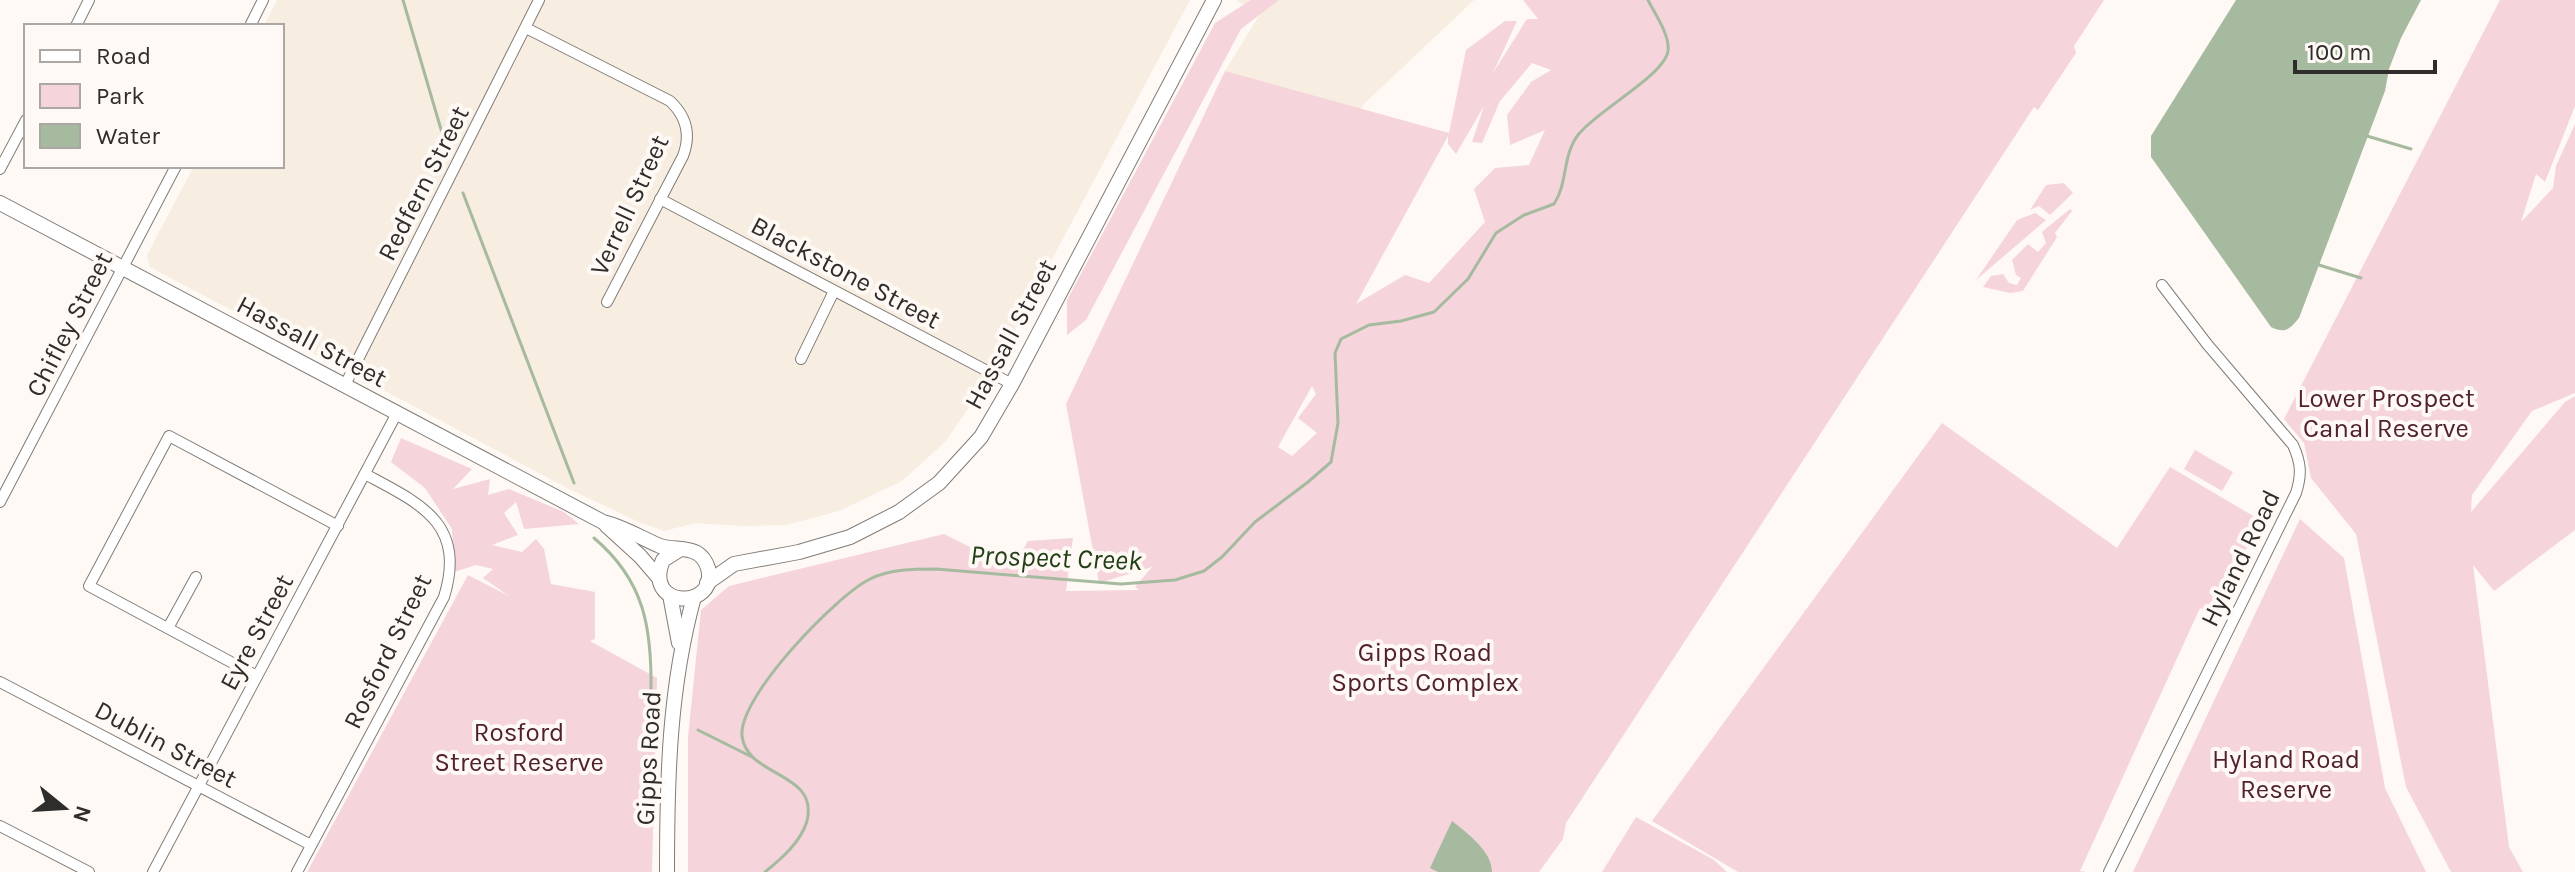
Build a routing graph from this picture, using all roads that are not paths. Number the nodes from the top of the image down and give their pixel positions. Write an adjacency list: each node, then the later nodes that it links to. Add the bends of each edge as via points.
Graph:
1 (89, 0): 5 (street)
2 (263, 0): 6 (street)
3 (539, 0): 7 (street, Redfern Street)
4 (1214, 0): 18 (main road, Hassall Street)
5 (77, 24)
6 (251, 24)
7 (526, 28): 11 (street, Verrell Street, via 678,109 687,145); 19 (street, Redfern Street)
8 (24, 124): 10 (street)
9 (175, 168): 13 (street, Chifley Street)
10 (0, 169)
11 (660, 199): 15 (street, Blackstone Street); 16 (street, Verrell Street)
12 (0, 203): 13 (main road, Hassall Street)
13 (123, 268): 19 (main road, Hassall Street); 22 (street, Chifley Street)
14 (2162, 285): 44 (street, Hyland Road, via 2293,445 2301,476)
15 (834, 291): 17 (street); 18 (street, Blackstone Street)
16 (607, 302)
17 (801, 359)
18 (1012, 384): 27 (main road, Hassall Street, via 981,437 939,483 899,512 850,537)
19 (345, 385): 20 (main road, Hassall Street)
20 (397, 413): 21 (street, Eyre Street); 23 (main road, Hassall Street)
21 (365, 474): 24 (street, Eyre Street); 39 (street, Rosford Street, via 432,515 443,533 450,578)
22 (0, 502)
23 (603, 522): 25 (main road, Hassall Street); 29 (main road, Hassall Street)
24 (338, 526): 33 (street, via 169,436 89,586); 35 (street, Eyre Street)
25 (679, 550): 26 (main road); 29 (main road, via 663,560)
26 (703, 558): 27 (main road, Hassall Street); 30 (main road)
27 (734, 564): 30 (main road, Hassall Street)
28 (196, 577): 33 (street)
29 (659, 578): 31 (main road)
30 (707, 583): 32 (main road)
31 (670, 595): 32 (main road); 34 (main road, Gipps Road)
32 (694, 597): 34 (main road, Gipps Road)
33 (168, 628): 35 (street)
34 (680, 647): 43 (main road, Gipps Road, via 669,755)
35 (257, 676): 37 (street, Eyre Street)
36 (0, 682): 37 (street, Dublin Street)
37 (198, 787): 39 (street, Dublin Street); 41 (street, Eyre Street)
38 (0, 826): 40 (street)
39 (311, 845): 42 (street, Rosford Street)
40 (89, 872)
41 (153, 872)
42 (297, 872)
43 (667, 872)
44 (2109, 872)

